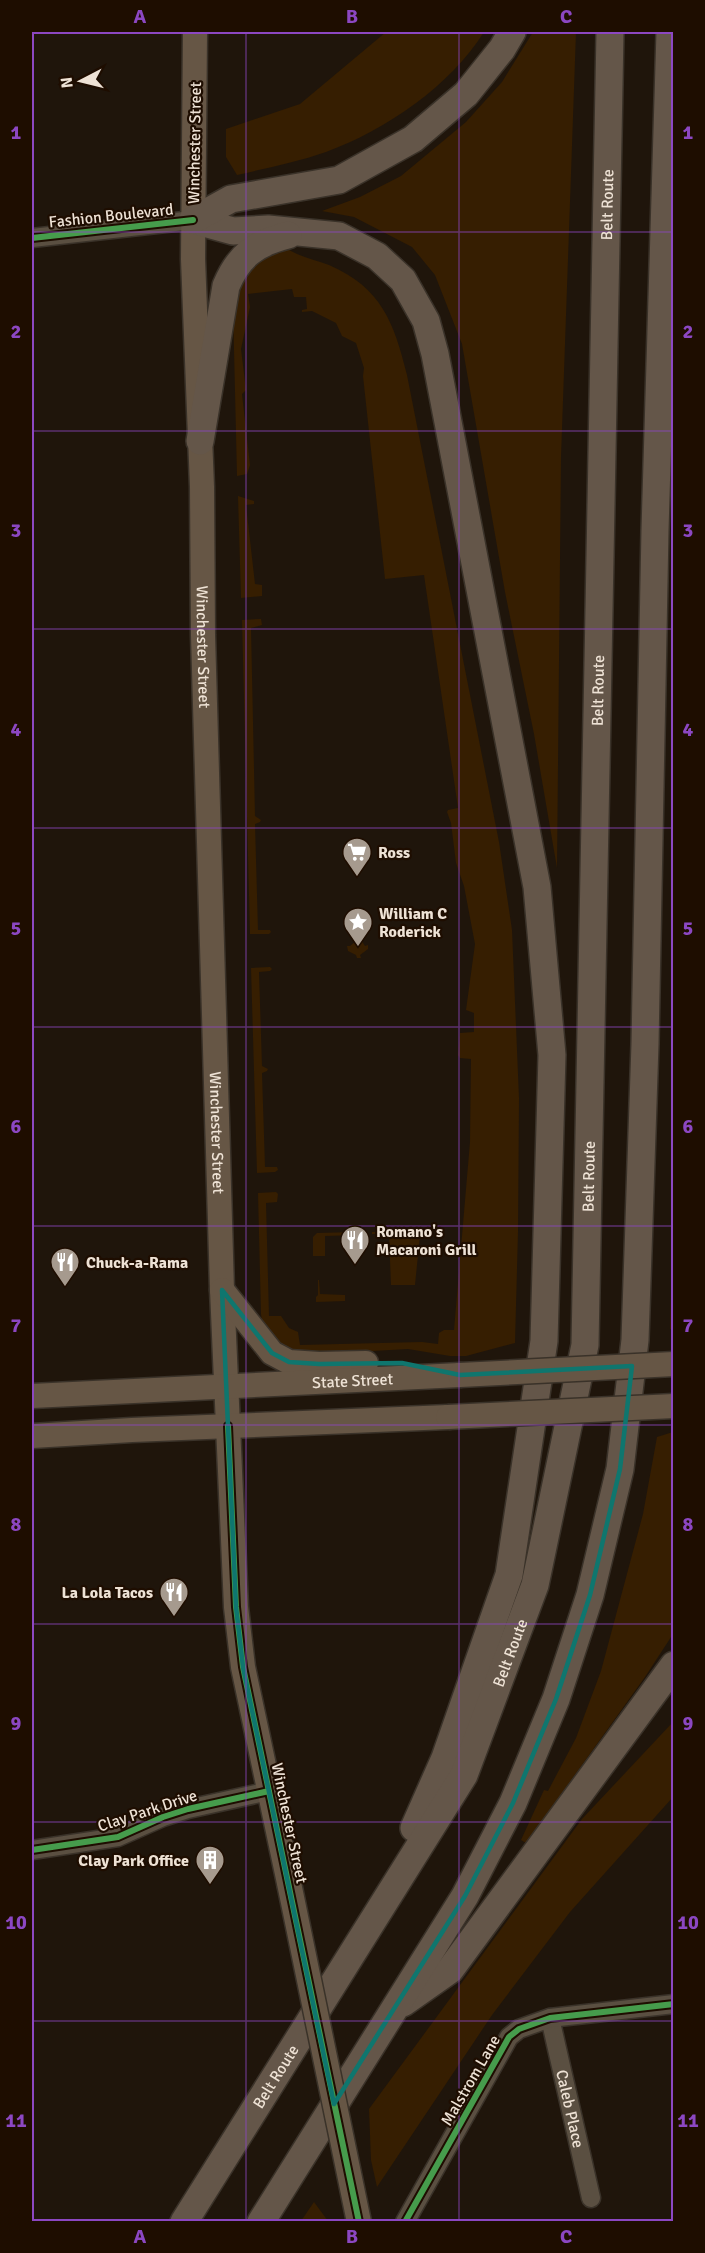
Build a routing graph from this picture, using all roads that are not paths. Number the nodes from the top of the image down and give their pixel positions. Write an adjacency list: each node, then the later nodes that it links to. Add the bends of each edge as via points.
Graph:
1 (195, 32): 6 (main road, Winchester Street)
2 (512, 32): 6 (highway, via 466,94 413,139 339,180 231,199)
3 (610, 32): 22 (highway, Belt Route, via 585,1345 531,1596 464,1774)
4 (670, 32): 5 (highway)
5 (668, 95): 8 (highway); 24 (highway, via 645,1044 634,1340 620,1469 590,1595 556,1700 517,1793 465,1896)
6 (193, 220): 7 (highway, via 233,231); 9 (street, Fashion Boulevard); 10 (main road, Winchester Street)
7 (302, 232): 10 (highway, via 259,244 231,274); 22 (highway, via 339,236 377,256 403,280 426,321 537,887 552,1055 544,1341 509,1575 446,1758)
8 (674, 233)
9 (32, 238)
10 (200, 441): 11 (main road, Winchester Street)
11 (222, 1290): 13 (main road, via 268,1349 290,1362 402,1363); 14 (main road, Winchester Street)
12 (674, 1364): 13 (main road, State Street, bridge)
13 (460, 1376): 14 (main road, State Street)
14 (226, 1385): 15 (main road, State Street); 17 (main road, Winchester Street)
15 (32, 1396)
16 (674, 1406): 17 (main road, bridge)
17 (228, 1426): 18 (main road); 20 (main road, Winchester Street, via 236,1607 243,1667)
18 (32, 1436)
19 (674, 1665): 24 (highway, via 450,1970)
20 (269, 1791): 21 (street, Clay Park Drive, via 188,1809 118,1837); 29 (main road, Winchester Street, bridge)
21 (32, 1850)
22 (373, 1919): 27 (highway, Belt Route)
23 (674, 2004): 25 (street, Malstrom Lane)
24 (394, 2008): 28 (highway)
25 (550, 2018): 26 (street, Caleb Place); 30 (street, Malstrom Lane, via 519,2029 509,2037)
26 (591, 2198)
27 (183, 2222)
28 (261, 2222)
29 (358, 2222)
30 (405, 2222)

